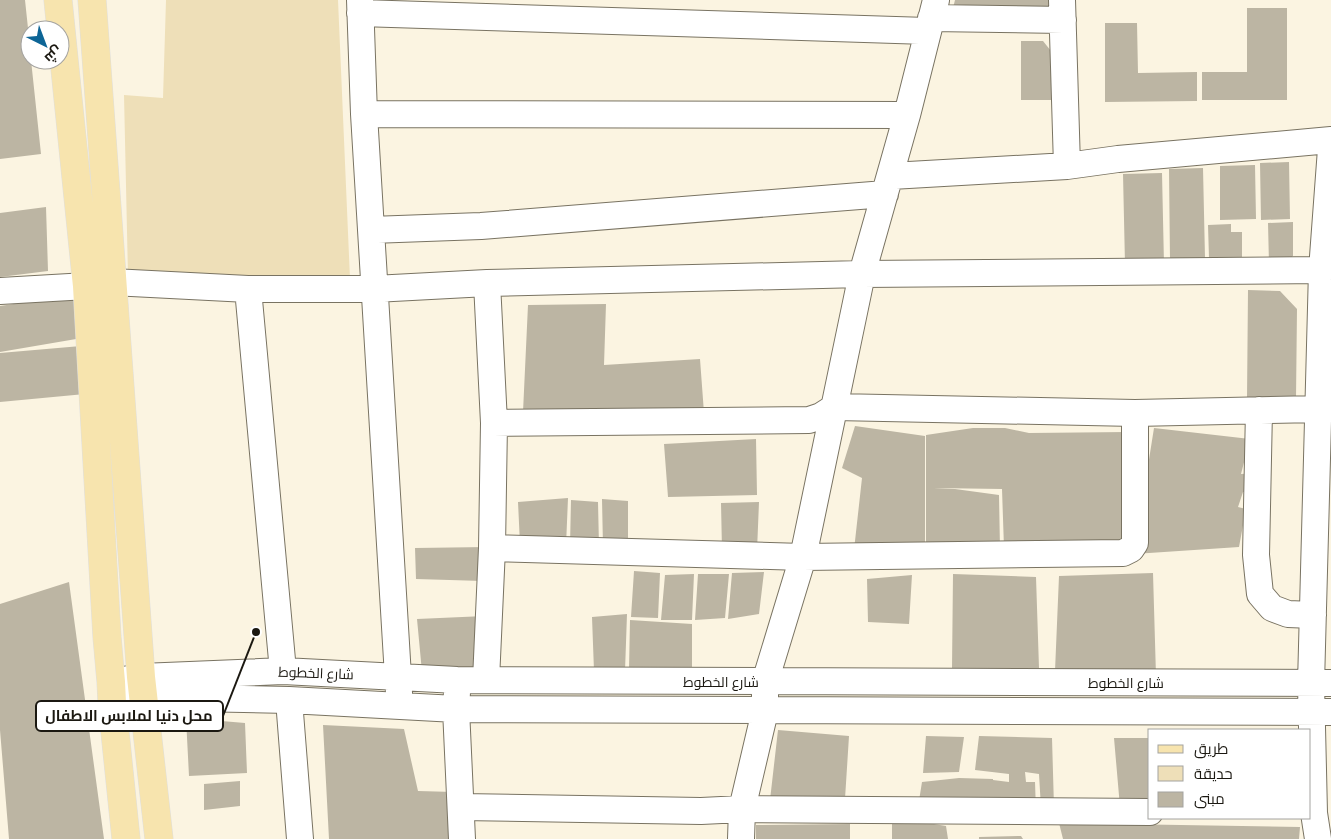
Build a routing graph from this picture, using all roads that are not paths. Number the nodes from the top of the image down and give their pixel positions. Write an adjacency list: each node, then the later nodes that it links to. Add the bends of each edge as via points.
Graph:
1 (58, 0): 16 (main road)
2 (93, 2): 16 (main road)
3 (360, 6): 5 (street); 6 (street)
4 (1062, 10): 5 (street); 10 (street)
5 (931, 16): 7 (street)
6 (364, 114): 7 (street); 12 (street)
7 (907, 116): 11 (street)
8 (1331, 140): 10 (street)
9 (1331, 148): 13 (street)
10 (1067, 166): 11 (street)
11 (888, 185): 12 (street, via 481,226); 14 (street)
12 (372, 230): 17 (street)
13 (1322, 270): 14 (street); 21 (street)
14 (862, 274): 15 (street); 20 (street)
15 (487, 282): 17 (street); 24 (street)
16 (100, 284): 18 (street); 19 (street); 34 (main road); 35 (main road, via 106,628)
17 (374, 288): 18 (street); 29 (street)
18 (248, 289): 28 (street)
19 (0, 291)
20 (835, 407): 23 (street); 24 (street, via 809,420); 26 (street)
21 (1318, 409): 22 (street); 27 (street)
22 (1259, 410): 23 (street); 27 (street, via 1256,555 1260,594 1272,608 1288,614)
23 (1134, 413): 26 (street, via 1134,543 1123,553)
24 (494, 422): 25 (street)
25 (492, 548): 26 (street); 31 (street)
26 (803, 557): 32 (street)
27 (1313, 615): 33 (street)
28 (283, 671): 29 (street, شارع الخطوط); 34 (street, شارع الخطوط)
29 (398, 677): 30 (street, شارع الخطوط); 37 (street)
30 (457, 680): 31 (street, شارع الخطوط); 38 (street)
31 (486, 680): 32 (street, شارع الخطوط)
32 (765, 682): 33 (street, شارع الخطوط); 39 (street)
33 (1321, 684): 40 (street)
34 (142, 687): 35 (street, شارع الخطوط); 36 (street, شارع الخطوط); 46 (main road)
35 (112, 692): 45 (main road)
36 (289, 700): 37 (street, شارع الخطوط); 47 (street)
37 (399, 705): 38 (street, شارع الخطوط)
38 (456, 709): 39 (street, شارع الخطوط); 41 (street)
39 (765, 710): 40 (street, شارع الخطوط); 42 (street)
40 (1321, 712): 44 (street)
41 (461, 807): 42 (street); 48 (street)
42 (742, 809): 43 (street); 49 (street)
43 (1148, 812)
44 (1312, 813): 50 (street)
45 (126, 839)
46 (159, 839)
47 (300, 839)
48 (462, 839)
49 (741, 839)
50 (1318, 839)

